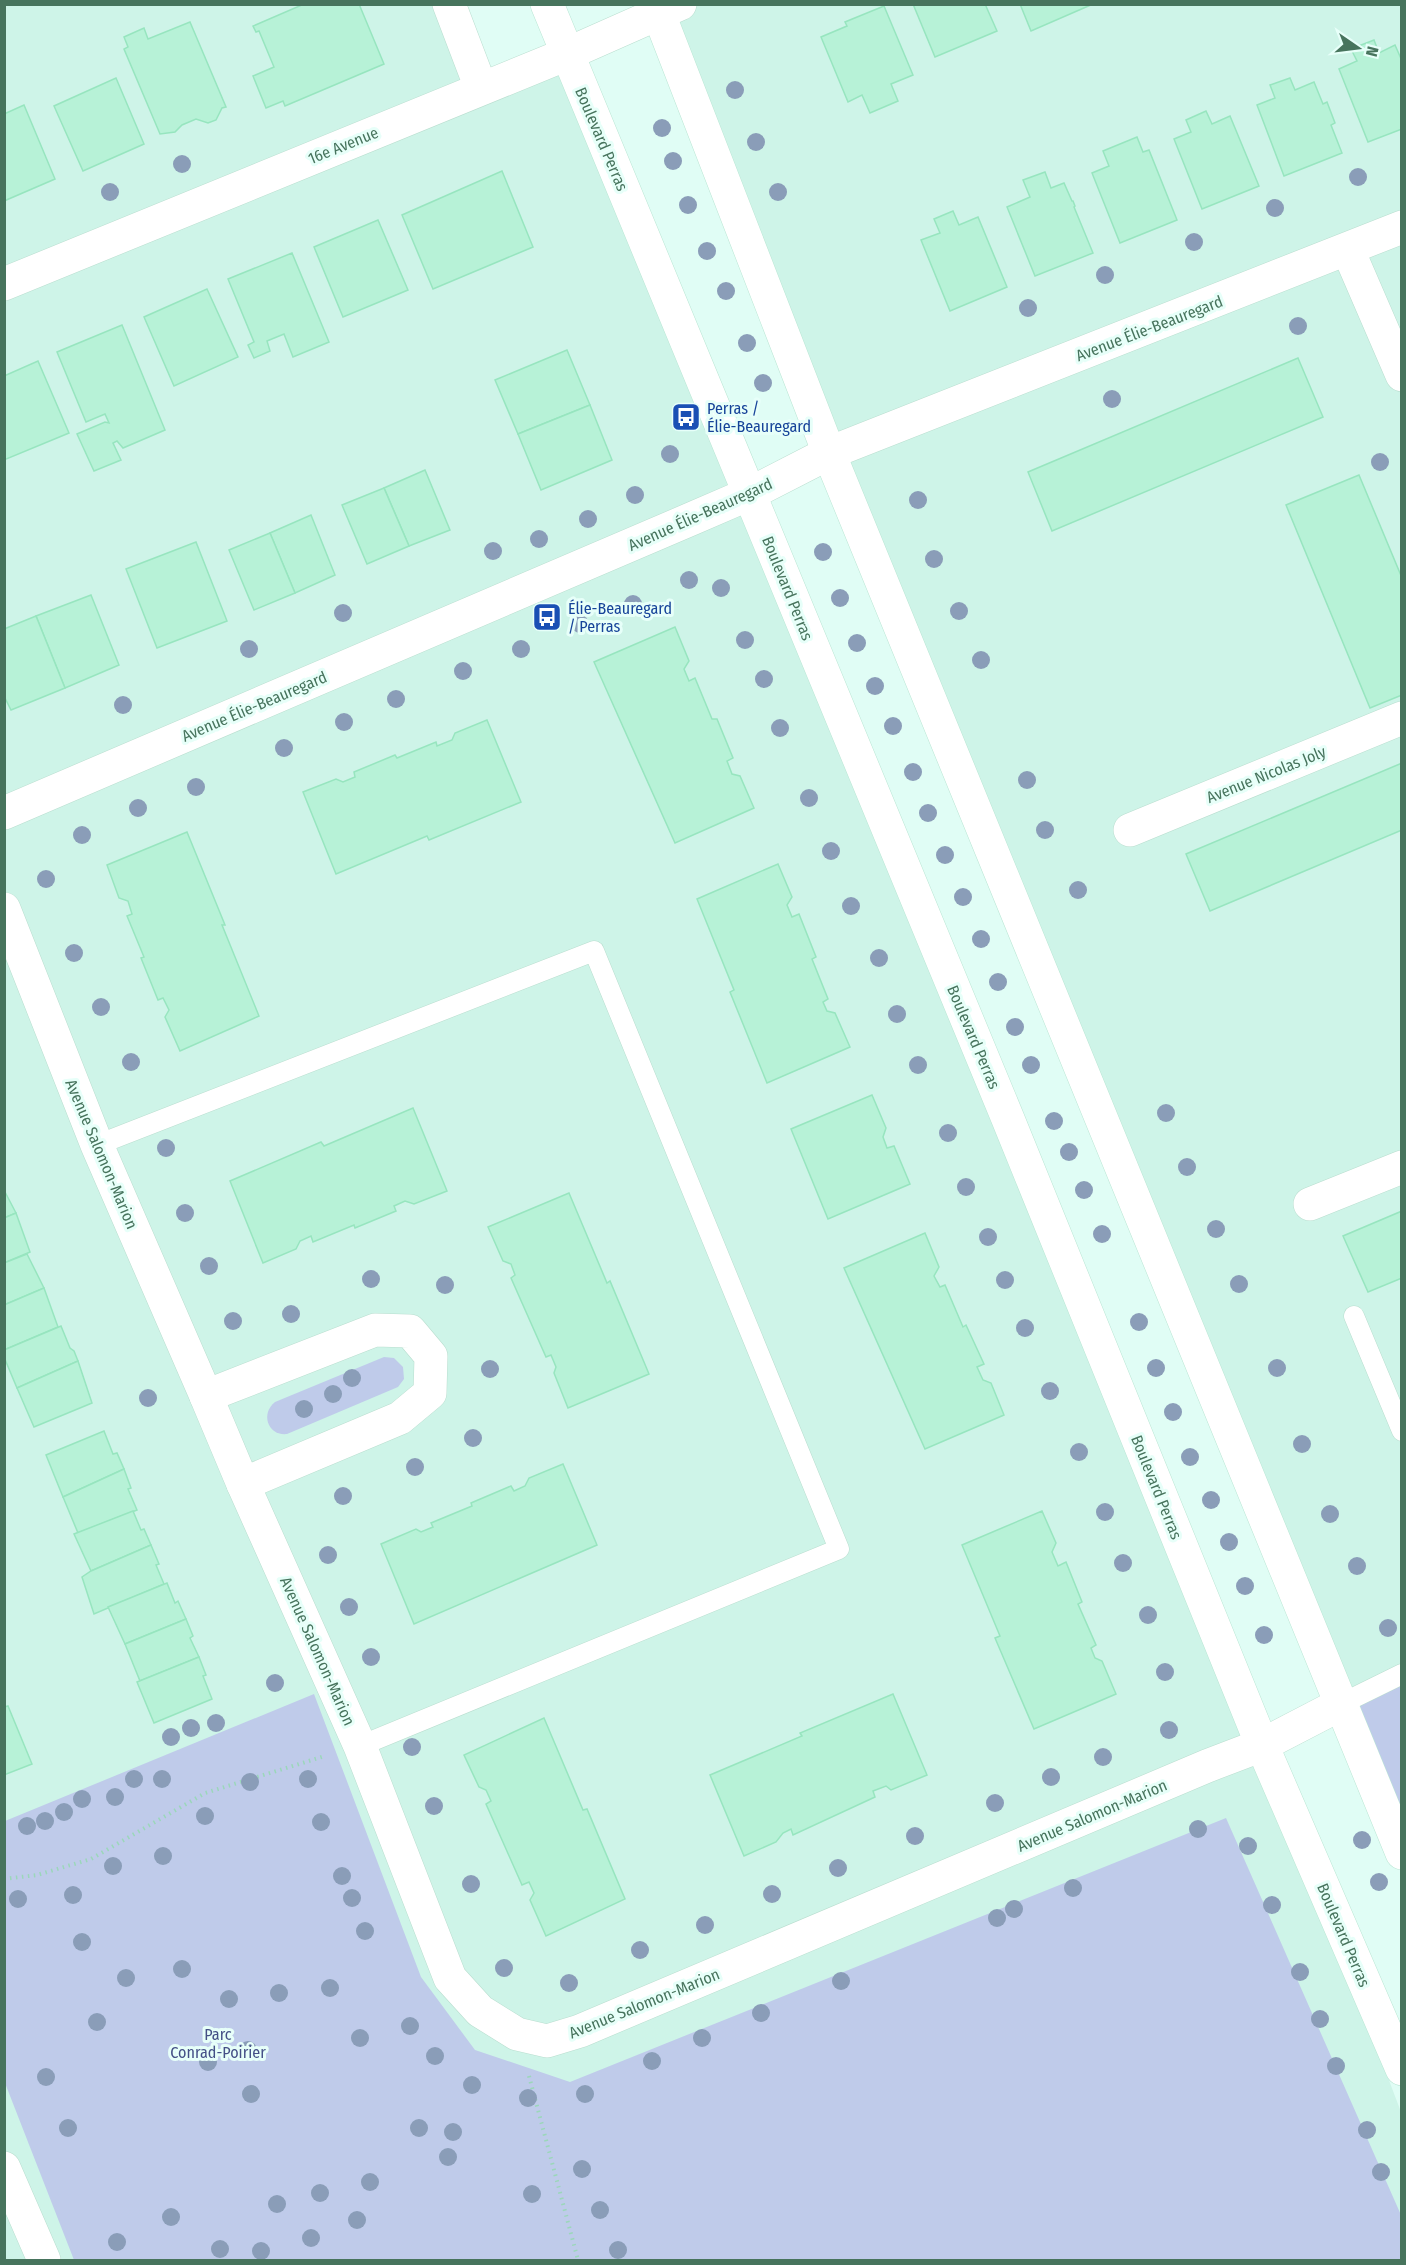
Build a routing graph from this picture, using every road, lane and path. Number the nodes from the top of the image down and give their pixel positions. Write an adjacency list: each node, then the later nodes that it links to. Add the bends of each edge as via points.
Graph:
1 (449, 4): 5 (street)
2 (547, 4): 4 (street, Boulevard Perras)
3 (665, 8): 4 (street, 16e Avenue); 10 (street)
4 (567, 54): 5 (street, 16e Avenue); 11 (street, Boulevard Perras)
5 (481, 88): 8 (street, 16e Avenue)
6 (1401, 227): 7 (street, Avenue Élie-Beauregard)
7 (1348, 250): 9 (street); 10 (street, Avenue Élie-Beauregard)
8 (4, 284)
9 (1401, 375)
10 (829, 453): 11 (street, Avenue Élie-Beauregard); 24 (street)
11 (749, 494): 13 (street, Avenue Élie-Beauregard); 25 (street, Boulevard Perras)
12 (1401, 718): 14 (street, Avenue Nicolas Joly)
13 (4, 813)
14 (1130, 830)
15 (4, 909): 16 (street, Avenue Salomon-Marion)
16 (97, 1145): 20 (street, Avenue Salomon-Marion); 26 (lane, via 594,951 839,1549)
17 (1401, 1167): 18 (street)
18 (1310, 1204)
19 (1354, 1316): 21 (lane)
20 (206, 1396): 22 (street, Avenue Salomon-Marion); 22 (street, via 375,1330 410,1330 431,1356 430,1394 400,1418)
21 (1401, 1431)
22 (243, 1484): 26 (street, Avenue Salomon-Marion)
23 (1401, 1674): 24 (lane)
24 (1341, 1704): 25 (street, Avenue Salomon-Marion); 27 (street)
25 (1262, 1745): 29 (street, Avenue Salomon-Marion, via 580,2031 548,2041); 30 (street, Boulevard Perras)
26 (360, 1746): 28 (path, via 205,1793 91,1859 37,1875); 29 (street, Avenue Salomon-Marion, via 450,1978 480,2011)
27 (1401, 1852)
28 (4, 1879)
29 (517, 2034): 33 (path)
30 (1401, 2068)
31 (4, 2168): 32 (street)
32 (44, 2260)
33 (578, 2260)

